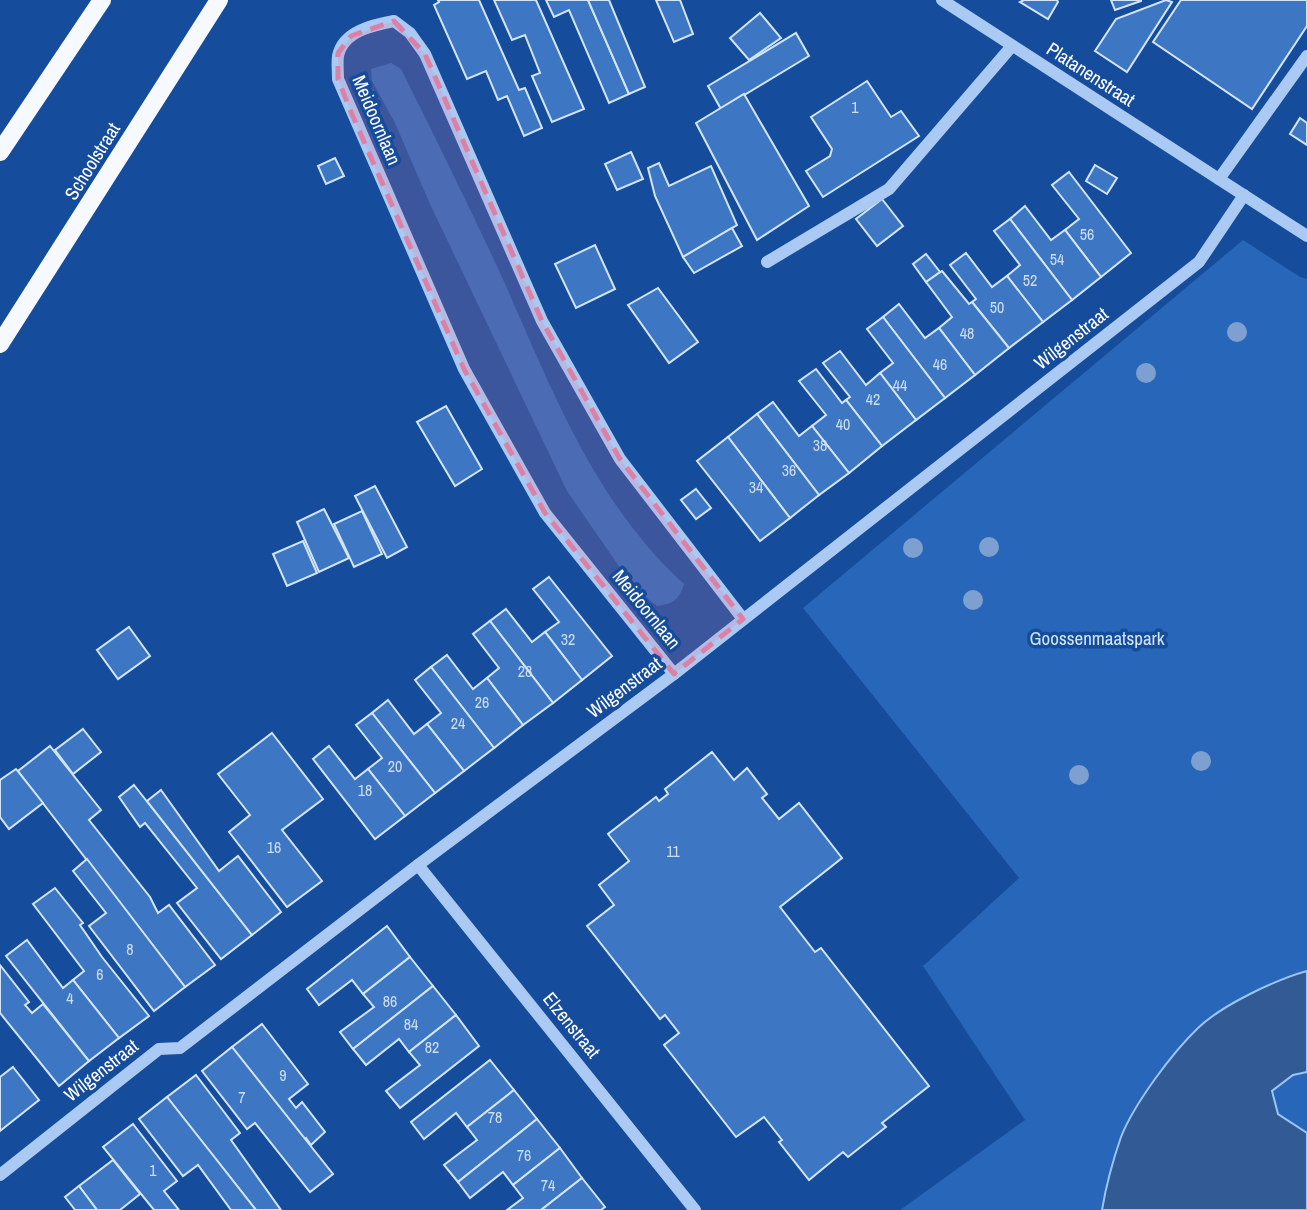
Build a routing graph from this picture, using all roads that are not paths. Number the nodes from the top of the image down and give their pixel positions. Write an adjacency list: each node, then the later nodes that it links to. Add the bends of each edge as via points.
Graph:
1 (102, 0): 6 (main road)
2 (219, 0): 11 (main road, Schoolstraat)
3 (942, 0): 4 (street, Platanenstraat)
4 (1012, 46): 7 (street, Platanenstraat); 10 (street, via 889,189)
5 (1307, 56): 7 (street)
6 (0, 152)
7 (1219, 179): 8 (street, Platanenstraat)
8 (1244, 195): 9 (street, Platanenstraat); 12 (street, Wilgenstraat, via 1199,262)
9 (1307, 236)
10 (767, 262)
11 (0, 344)
12 (743, 619): 13 (street, Wilgenstraat); 13 (street, Meidoornlaan, via 620,459 542,321 425,54 410,33 394,22 370,26 351,36 338,53 338,79 464,369 545,513)
13 (674, 674): 14 (street, Wilgenstraat)
14 (418, 865): 15 (street, Wilgenstraat, via 180,1048 159,1049); 16 (street, Elzenstraat)
15 (0, 1175)
16 (695, 1210)

